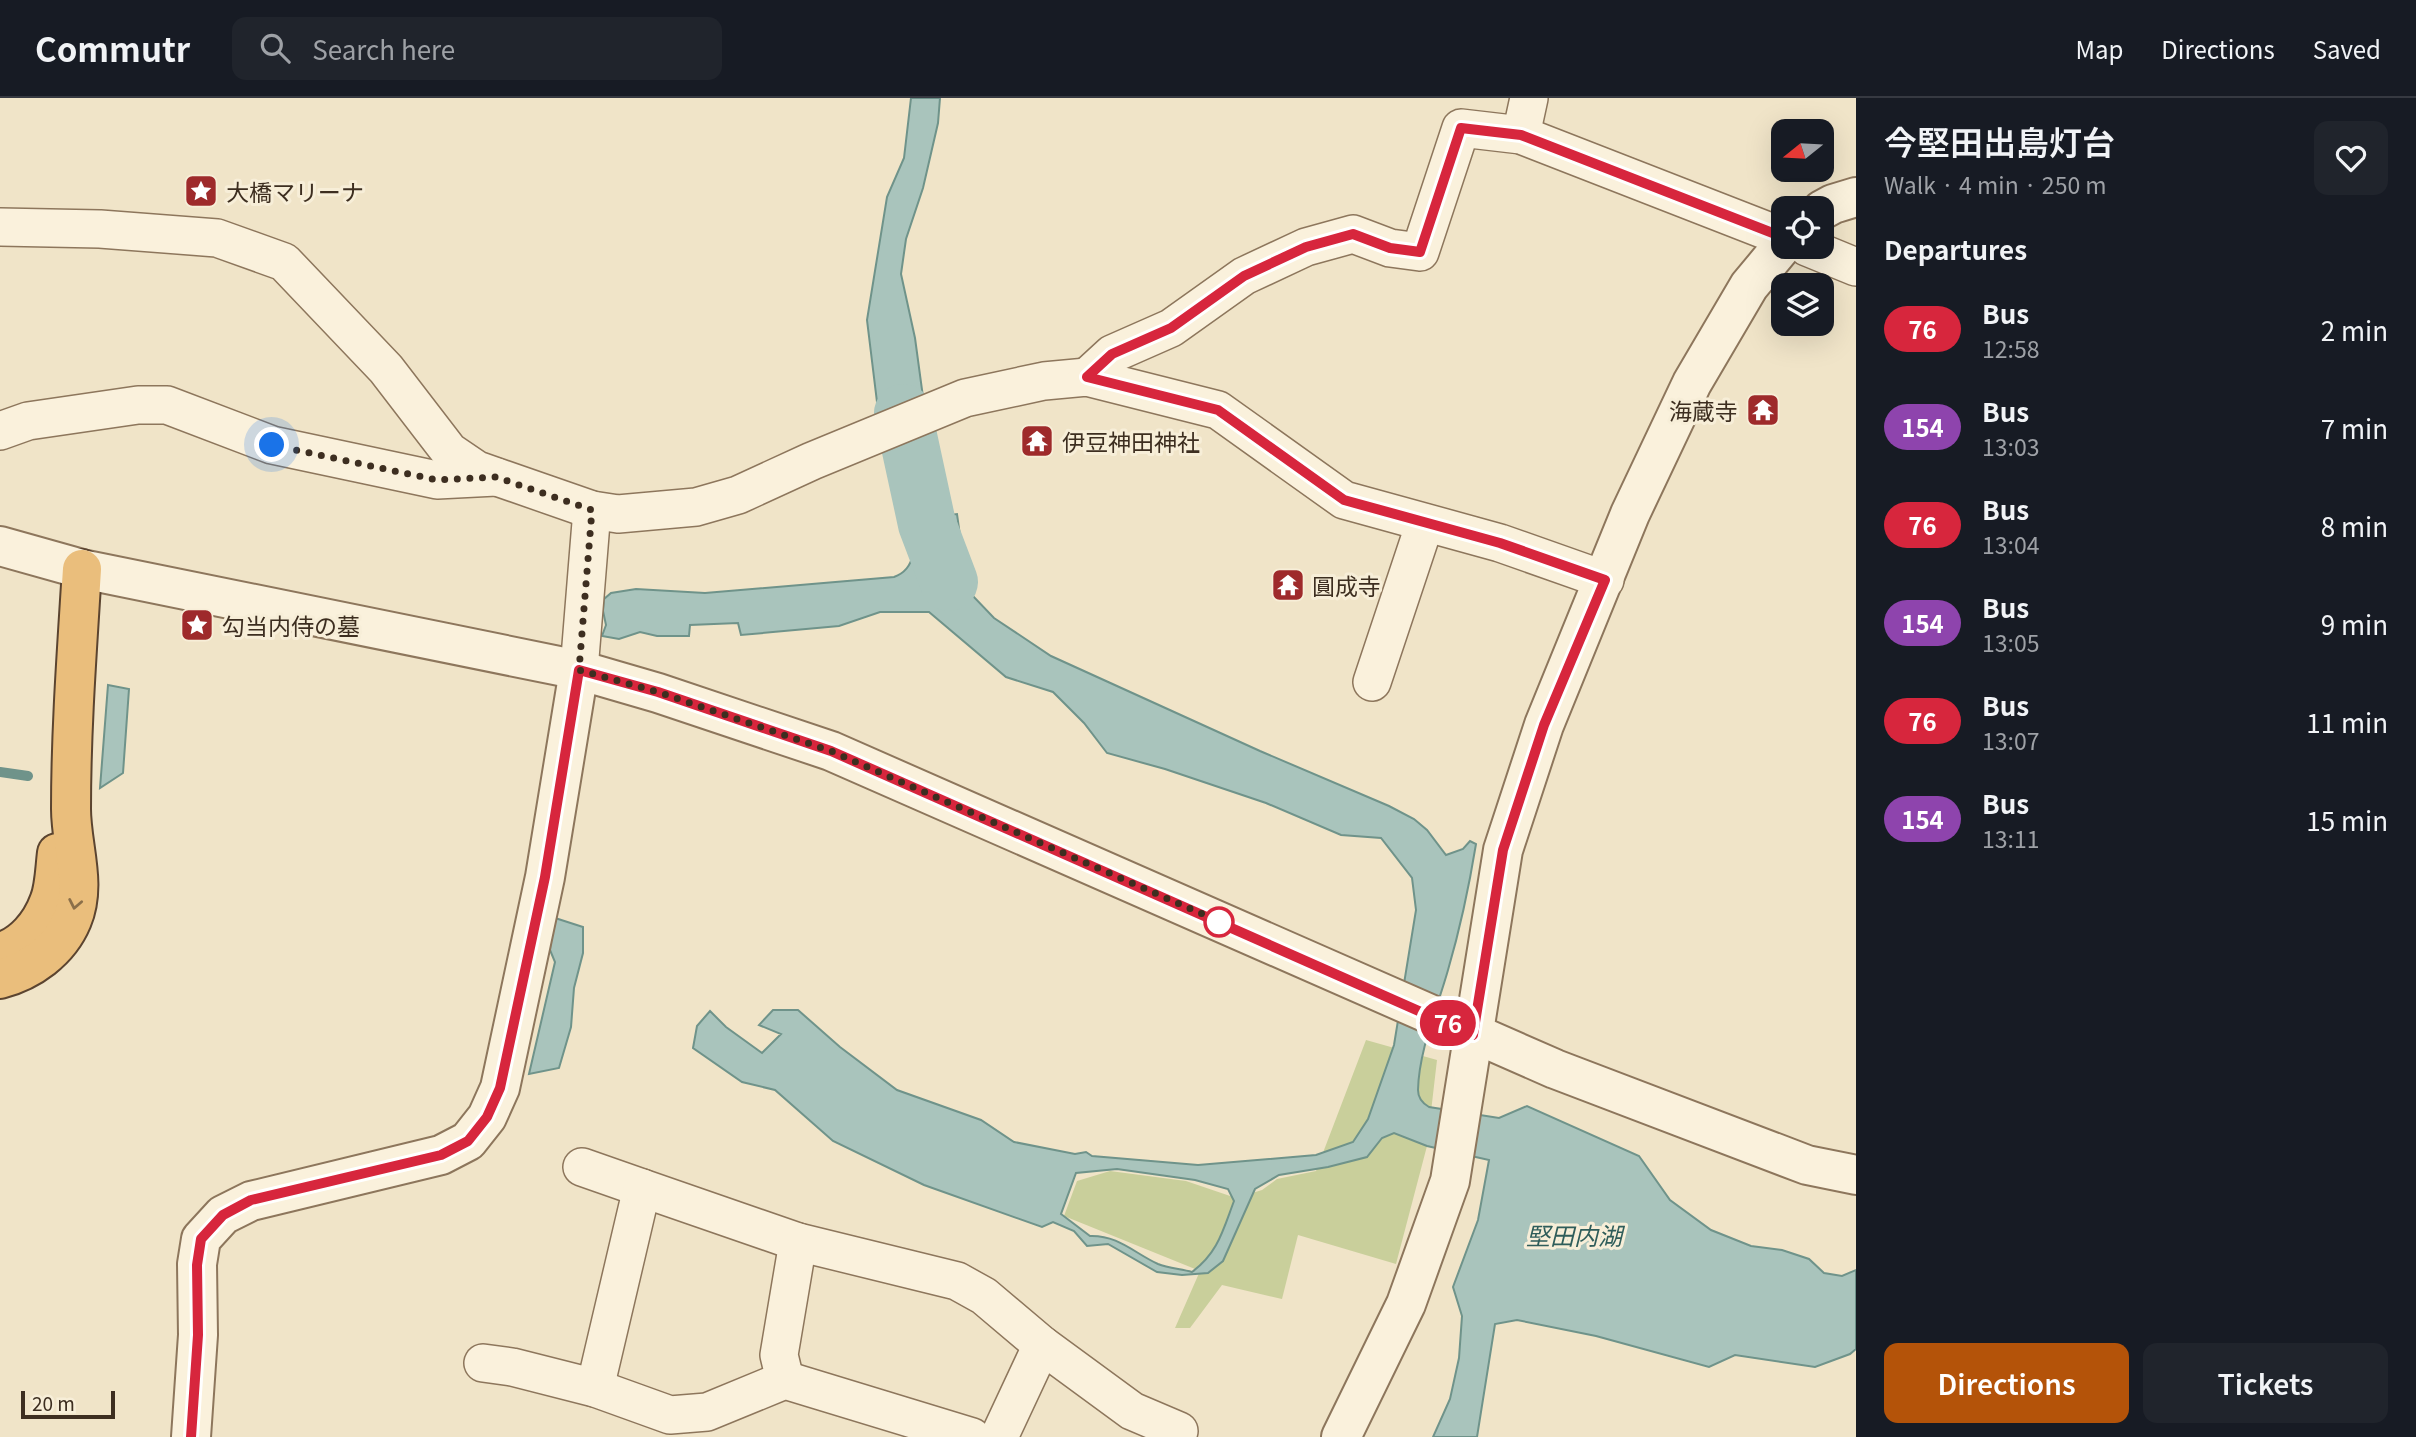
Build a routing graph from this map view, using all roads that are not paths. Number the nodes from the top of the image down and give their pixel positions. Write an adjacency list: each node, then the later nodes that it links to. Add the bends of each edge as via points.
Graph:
1 (1529, 98): 2 (street)
2 (1521, 135): 6 (street); 10 (street, via 1461,128 1420,252 1390,248 1353,234 1306,247 1244,276 1171,328 1112,354)
3 (1856, 197): 4 (street)
4 (1834, 204)
5 (0, 227): 12 (street, via 217,238 284,262 386,369 449,450)
6 (1771, 232)
7 (1834, 258): 9 (street)
8 (1771, 259): 17 (street, via 1749,286 1692,383 1630,514)
9 (1856, 267)
10 (1087, 377): 13 (street, via 965,398 738,495 696,507 618,514); 14 (street, via 1218,410 1344,500)
11 (0, 431): 12 (street, via 28,421 167,405 272,445 437,480)
12 (496, 477): 13 (street)
13 (592, 510): 18 (street)
14 (1425, 523): 17 (street, via 1500,543); 19 (street)
15 (0, 546): 16 (street)
16 (82, 569): 18 (street); 20 (highway)
17 (1605, 580): 23 (street, via 1544,725 1503,850)
18 (579, 670): 23 (street, via 831,751); 33 (street, via 545,877 500,1088 487,1117 468,1141 441,1155 251,1200 223,1215 201,1239 197,1265)
19 (1372, 682)
20 (71, 812): 21 (highway, via 60,831 50,901 25,940); 22 (highway, one-way to 22, via 79,881 72,920 44,957 26,971)
21 (0, 952)
22 (0, 979)
23 (1457, 1028): 25 (street, via 1807,1165); 36 (street, via 1462,1106 1450,1181 1406,1304)
24 (582, 1167): 26 (street)
25 (1856, 1175)
26 (642, 1188): 27 (street); 31 (street)
27 (798, 1242): 28 (street, via 957,1282 984,1296); 30 (street, via 779,1355)
28 (1042, 1345): 32 (street, via 1132,1411); 35 (street)
29 (483, 1363): 31 (street)
30 (785, 1381): 31 (street, via 707,1412 670,1415); 34 (street)
31 (595, 1388)
32 (1185, 1435)
33 (191, 1437)
34 (972, 1437)
35 (999, 1437)
36 (1341, 1437)

